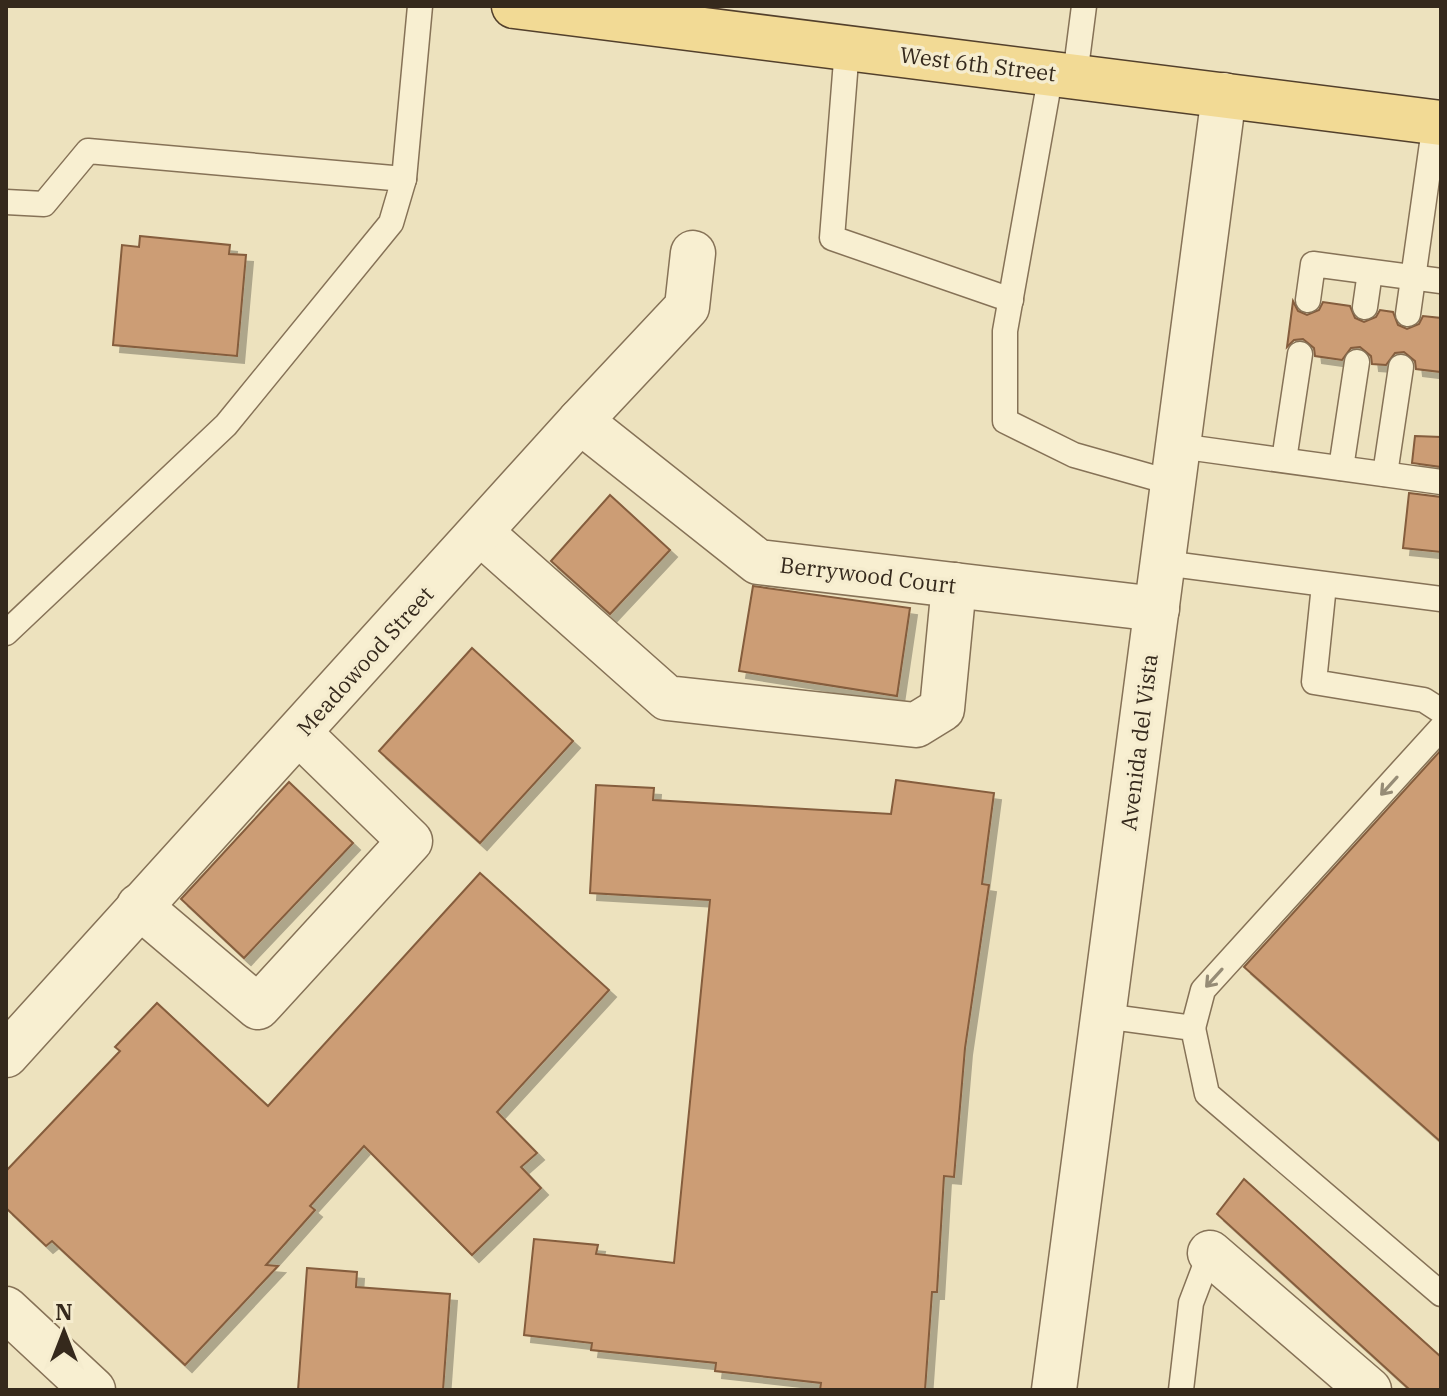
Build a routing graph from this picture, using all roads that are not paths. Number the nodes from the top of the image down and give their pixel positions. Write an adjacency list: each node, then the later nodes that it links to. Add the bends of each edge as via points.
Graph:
1 (420, 6): 9 (lane)
2 (514, 6): 4 (main road, West 6th Street)
3 (1084, 6): 6 (lane)
4 (642, 14): 5 (main road, West 6th Street)
5 (847, 48): 6 (main road, West 6th Street); 15 (lane, via 832,238)
6 (1063, 75): 7 (main road, West 6th Street); 15 (lane)
7 (1224, 95): 8 (main road, West 6th Street); 24 (street, Avenida del Vista)
8 (1438, 122): 13 (lane)
9 (404, 179): 10 (lane, via 88,151 44,204); 34 (lane, via 391,223 226,425)
10 (6, 202)
11 (693, 253): 22 (street, Meadowood Street, via 687,307)
12 (1370, 272): 13 (lane); 16 (lane, via 1313,264); 17 (lane)
13 (1413, 277): 14 (lane); 18 (lane)
14 (1441, 281)
15 (1011, 300): 24 (lane, via 1005,331 1005,421 1074,455)
16 (1308, 300)
17 (1365, 307)
18 (1408, 314)
19 (1300, 354): 23 (lane)
20 (1357, 362): 25 (lane)
21 (1401, 367): 26 (lane)
22 (580, 421): 28 (street, Meadowood Street); 30 (street, Berrywood Court, via 758,562)
23 (1284, 460): 24 (lane); 25 (lane)
24 (1176, 465): 29 (street, Avenida del Vista)
25 (1341, 468): 26 (lane)
26 (1385, 474): 27 (lane)
27 (1441, 482)
28 (481, 533): 30 (street, via 667,698 916,725 942,709); 37 (street, Meadowood Street)
29 (1164, 563): 31 (lane); 33 (street, Avenida del Vista)
30 (954, 585): 33 (street, Berrywood Court)
31 (1324, 585): 32 (lane); 35 (lane, via 1314,682 1424,700)
32 (1441, 599)
33 (1157, 609): 39 (street, Avenida del Vista)
34 (6, 633)
35 (1441, 711)
36 (1441, 728): 40 (lane, one-way to 40, via 1203,990)
37 (300, 734): 38 (street, Meadowood Street); 38 (street, via 410,841 258,1007)
38 (139, 906): 41 (street, Meadowood Street)
39 (1104, 1016): 40 (lane); 46 (street, Avenida del Vista)
40 (1193, 1028): 43 (lane, via 1207,1094)
41 (6, 1055)
42 (1210, 1253): 47 (lane, via 1191,1303); 48 (street)
43 (1441, 1294)
44 (6, 1309): 45 (street)
45 (93, 1390)
46 (1054, 1390)
47 (1181, 1390)
48 (1369, 1390)

